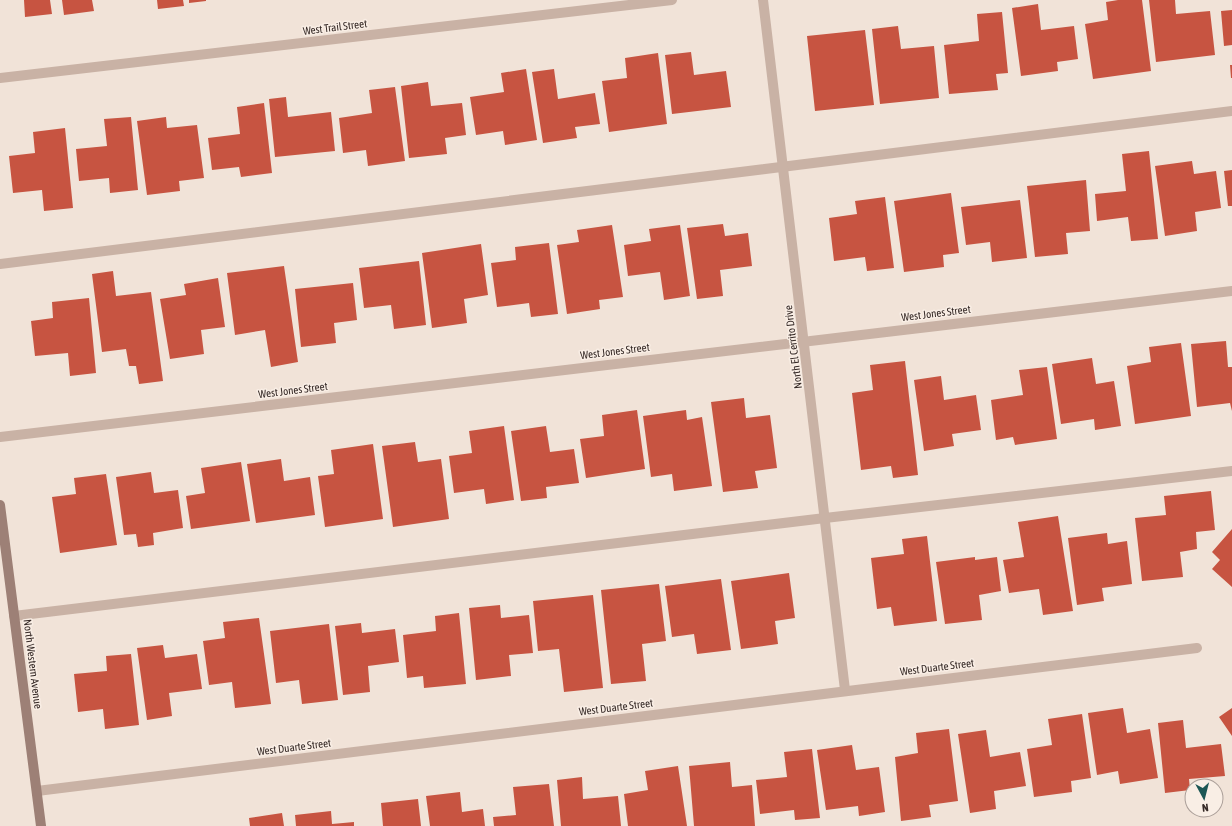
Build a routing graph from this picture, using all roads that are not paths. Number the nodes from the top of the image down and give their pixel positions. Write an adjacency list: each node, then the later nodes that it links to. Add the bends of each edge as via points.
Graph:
1 (672, 0): 3 (street, West Trail Street)
2 (763, 0): 5 (street, North El Cerrito Drive)
3 (0, 78)
4 (1232, 111): 5 (street)
5 (783, 168): 6 (street); 8 (street, North El Cerrito Drive)
6 (0, 264)
7 (1232, 291): 8 (street, West Jones Street)
8 (804, 341): 9 (street, West Jones Street); 12 (street, North El Cerrito Drive)
9 (0, 437)
10 (1232, 471): 12 (street)
11 (0, 505): 13 (main road, North Western Avenue)
12 (825, 518): 13 (street); 15 (street, North El Cerrito Drive)
13 (14, 616): 16 (main road, North Western Avenue)
14 (1197, 648): 15 (street, West Duarte Street)
15 (845, 690): 16 (street, West Duarte Street)
16 (37, 791): 17 (main road, North Western Avenue)
17 (41, 826)

